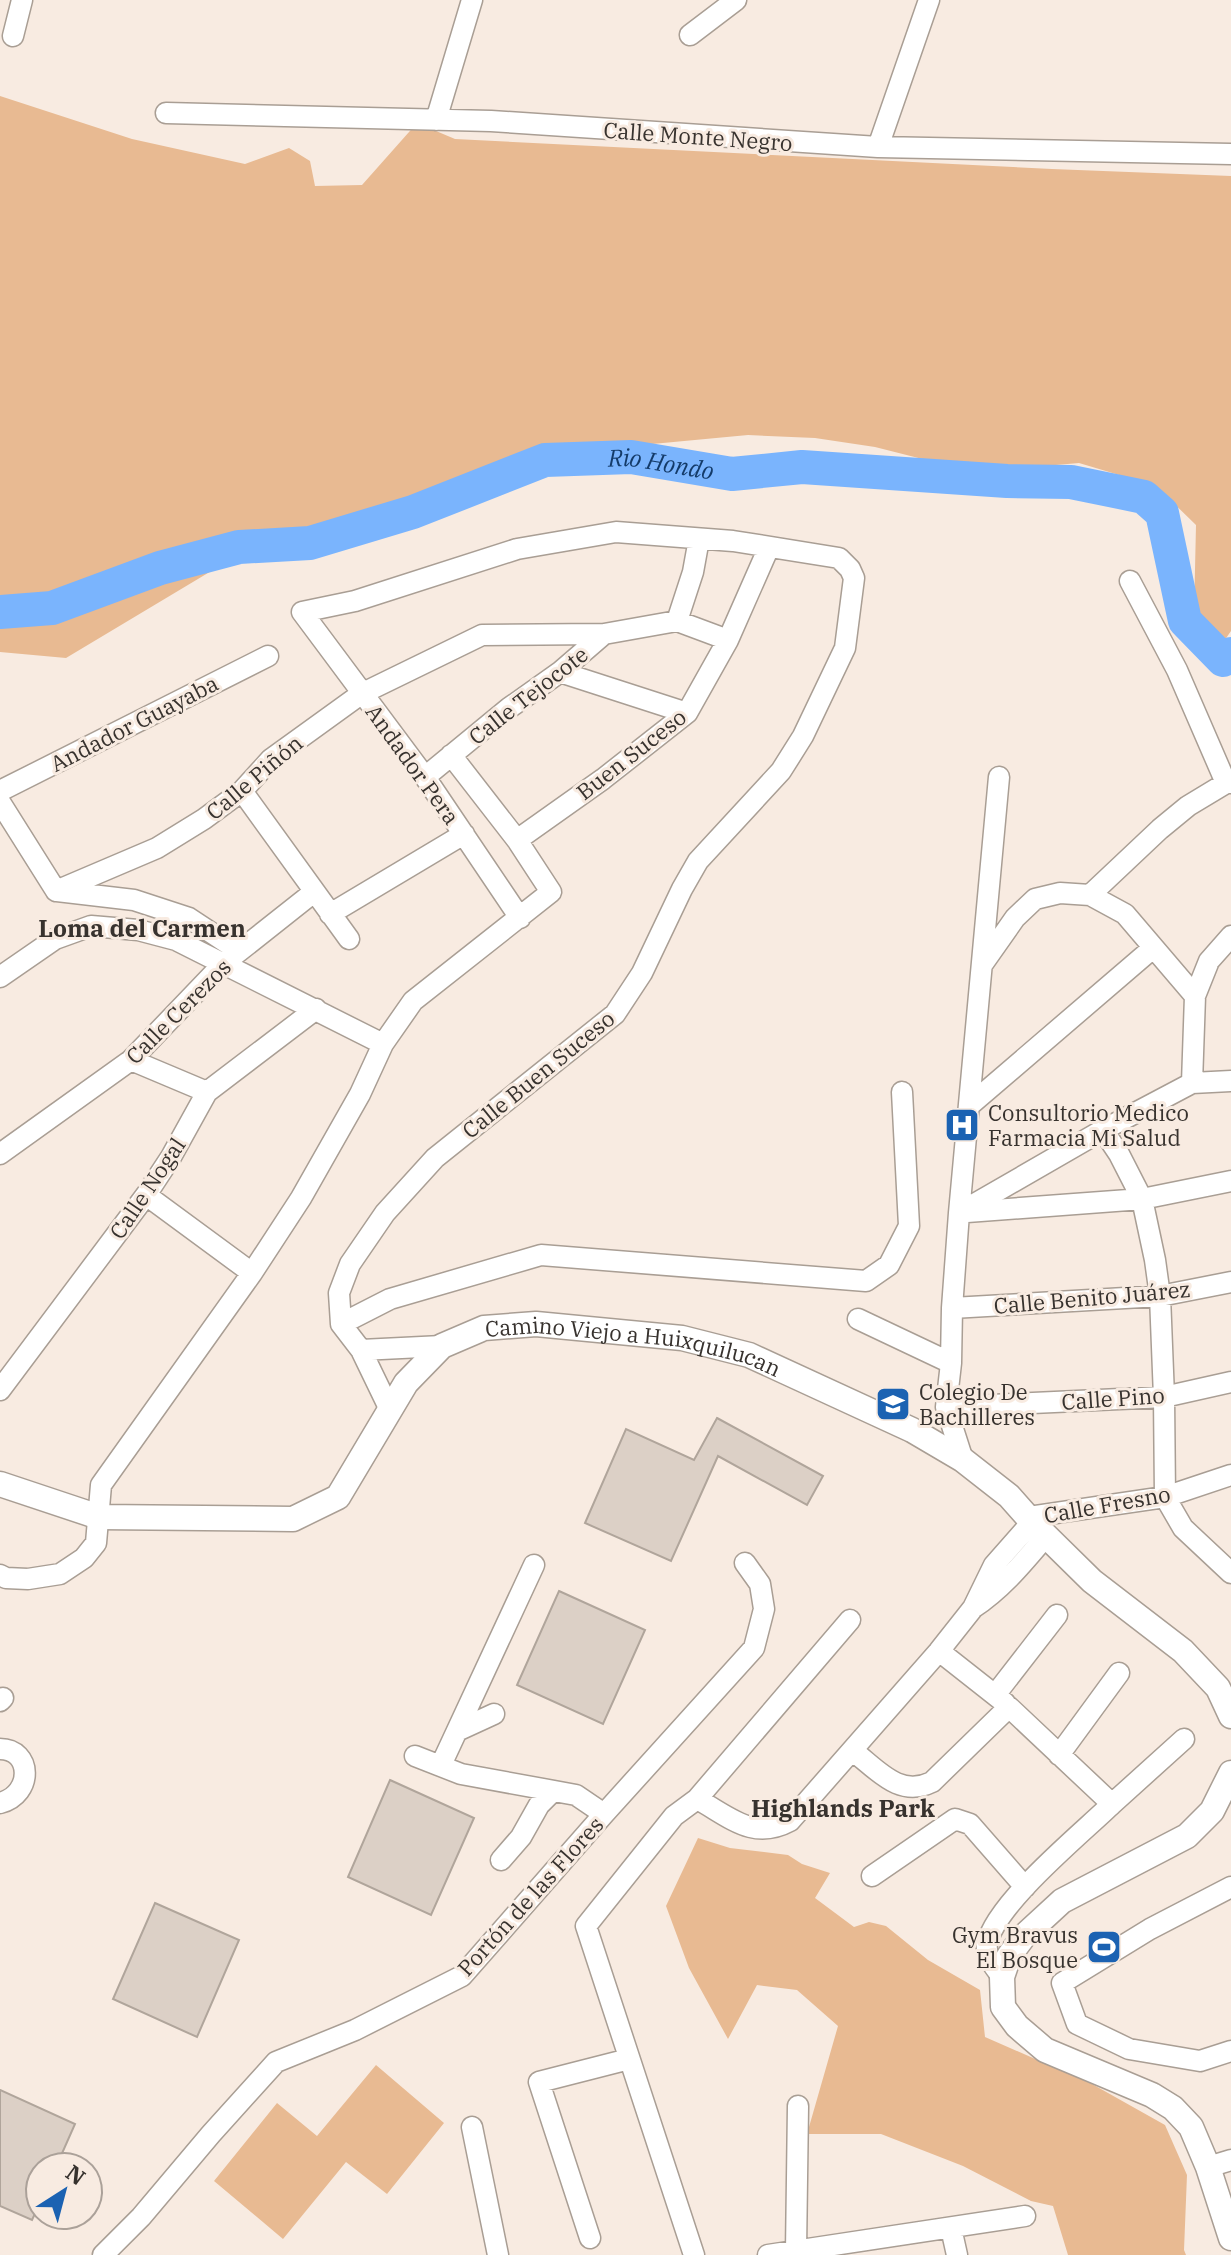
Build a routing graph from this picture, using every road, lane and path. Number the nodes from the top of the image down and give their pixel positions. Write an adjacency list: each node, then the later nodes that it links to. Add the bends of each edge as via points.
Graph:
1 (22, 0): 6 (street)
2 (472, 0): 8 (street)
3 (736, 0): 5 (street)
4 (929, 0): 9 (street)
5 (690, 35)
6 (13, 36)
7 (166, 113): 8 (street, Calle Monte Negro)
8 (436, 120): 9 (street, Calle Monte Negro)
9 (878, 147): 10 (street, Calle Monte Negro)
10 (1231, 154)
11 (699, 539): 12 (street); 14 (street); 19 (street, Andador Pera, via 616,532 517,549 355,601 302,612)
12 (769, 547): 16 (street, Buen Suceso); 63 (street, Calle Buen Suceso, via 839,558 854,578 845,648 803,736 781,771 698,861 642,973 615,1014 435,1158 385,1213 350,1264 339,1293)
13 (1130, 581): 24 (street)
14 (677, 621): 15 (street, Calle Piñón); 16 (street)
15 (604, 634): 18 (street, Calle Tejocote); 19 (street, Calle Piñón, via 482,635)
16 (728, 640): 20 (street, Buen Suceso)
17 (268, 656): 25 (street, Andador Guayaba)
18 (560, 672): 20 (street); 21 (street, Calle Tejocote)
19 (361, 694): 22 (street, Andador Pera); 26 (street, Calle Piñón, via 271,759)
20 (687, 713): 29 (street, Buen Suceso)
21 (451, 755): 22 (street, Calle Tejocote); 29 (street, Calle Tejocote)
22 (425, 777): 28 (street, Andador Pera)
23 (999, 777): 41 (street)
24 (1228, 783): 32 (street, via 1188,806)
25 (0, 791)
26 (242, 791): 30 (street, Calle Piñón, via 157,848); 31 (street)
27 (0, 802): 30 (street)
28 (464, 834): 33 (street); 34 (street, Andador Pera)
29 (517, 840): 34 (street, via 551,892)
30 (56, 891): 38 (street, via 134,900 189,918)
31 (314, 892): 33 (street); 38 (street, Calle Cerezos)
32 (1090, 895): 37 (street, via 1125,914); 41 (street, via 1060,893 1035,899)
33 (330, 914): 36 (street)
34 (520, 918): 45 (street, via 413,1001)
35 (1231, 936): 39 (street)
36 (349, 939)
37 (1153, 948): 43 (street); 51 (street)
38 (231, 958): 42 (street, via 138,930 91,926 55,939); 44 (street); 46 (street, Calle Cerezos)
39 (1209, 961): 40 (street); 43 (street)
40 (1231, 962)
41 (981, 966): 51 (street)
42 (0, 977)
43 (1195, 996): 48 (street)
44 (316, 1009): 45 (street); 49 (street, Calle Nogal)
45 (383, 1044): 58 (street, via 301,1198)
46 (131, 1060): 49 (street); 53 (street, Calle Cerezos)
47 (1231, 1081): 48 (street)
48 (1192, 1083): 52 (street)
49 (207, 1092): 55 (street, Calle Nogal)
50 (902, 1092): 63 (street, via 909,1226 889,1265 866,1281 541,1255 390,1299)
51 (970, 1105): 57 (street)
52 (1103, 1130): 56 (street); 57 (street)
53 (0, 1154)
54 (1231, 1181): 56 (street)
55 (146, 1195): 58 (street); 68 (street, Calle Nogal)
56 (1142, 1199): 57 (street); 60 (street)
57 (959, 1213): 61 (street)
58 (252, 1273): 76 (street, via 101,1485)
59 (1231, 1282): 60 (street, Calle Benito Juárez)
60 (1160, 1296): 61 (street, Calle Benito Juárez); 69 (street)
61 (952, 1308): 66 (street)
62 (858, 1319): 66 (street)
63 (341, 1324): 65 (street)
64 (442, 1346): 65 (street); 71 (main road, Camino Viejo a Huixquilucan, via 406,1383); 72 (main road, Camino Viejo a Huixquilucan, via 484,1328 536,1324 682,1338 749,1355 912,1430)
65 (361, 1350): 71 (street)
66 (951, 1363): 70 (street)
67 (1231, 1382): 69 (street, Calle Pino)
68 (0, 1390)
69 (1164, 1397): 70 (street, Calle Pino); 75 (street)
70 (946, 1407): 72 (street)
71 (390, 1410): 76 (main road, Camino Viejo a Huixquilucan, via 338,1497 293,1519)
72 (963, 1460): 77 (main road, Camino Viejo a Huixquilucan, via 1009,1496)
73 (1231, 1475): 75 (street, Calle Fresno)
74 (0, 1484): 76 (main road, Camino Viejo a Huixquilucan)
75 (1165, 1497): 77 (street, Calle Fresno); 79 (street, via 1183,1528)
76 (99, 1517): 83 (street, via 96,1543 60,1574 28,1579)
77 (1035, 1525): 86 (street, via 994,1565 973,1608); 90 (main road, Camino Viejo a Huixquilucan, via 1092,1581 1183,1651 1218,1688)
78 (1231, 1548): 79 (street)
79 (1210, 1552): 82 (street)
80 (745, 1563): 103 (street, Portón de las Flores, via 760,1584 764,1609 754,1648)
81 (534, 1565): 91 (street)
82 (1231, 1573)
83 (0, 1575)
84 (1057, 1615): 88 (street)
85 (850, 1620): 100 (street)
86 (939, 1651): 88 (street); 94 (street)
87 (1119, 1673): 95 (street)
88 (1002, 1701): 94 (street, via 932,1782 921,1787 898,1785); 95 (street)
89 (494, 1714): 91 (street)
90 (1231, 1716)
91 (457, 1731): 97 (street)
92 (1184, 1739): 102 (street)
93 (0, 1749): 101 (street, via 19,1757 26,1771 23,1787 12,1800)
94 (853, 1751): 100 (street, via 790,1821 776,1829 741,1824)
95 (1059, 1755): 102 (street)
96 (415, 1756): 97 (street)
97 (441, 1765): 99 (street, via 461,1774)
98 (1231, 1773): 108 (main road, via 1212,1811 1187,1836 1062,1901 1024,1936)
99 (553, 1791): 103 (street, via 576,1795); 104 (street)
100 (697, 1799): 110 (street, via 674,1816 586,1926)
101 (0, 1803)
102 (1112, 1804): 106 (street)
103 (604, 1814): 119 (street, Portón de las Flores, via 462,1976 355,2030 276,2062)
104 (501, 1860)
105 (872, 1876): 106 (street, via 955,1819 970,1824)
106 (1025, 1887): 108 (street, via 1000,1916 987,1946 988,1958)
107 (1231, 1887): 109 (street, via 1062,1983 1077,2024 1129,2049 1200,2061)
108 (1002, 1977): 113 (main road, via 1003,2007 1017,2026 1045,2050 1173,2108)
109 (1231, 2051)
110 (629, 2059): 116 (street, via 539,2082); 121 (street)
111 (798, 2106): 118 (street)
112 (472, 2127): 120 (street)
113 (1220, 2164): 117 (main road)
114 (1025, 2216): 115 (street)
115 (951, 2228): 118 (street); 123 (street)
116 (590, 2238)
117 (1231, 2238)
118 (805, 2252): 122 (street)
119 (103, 2255)
120 (498, 2255)
121 (694, 2255)
122 (768, 2255)
123 (957, 2255)

